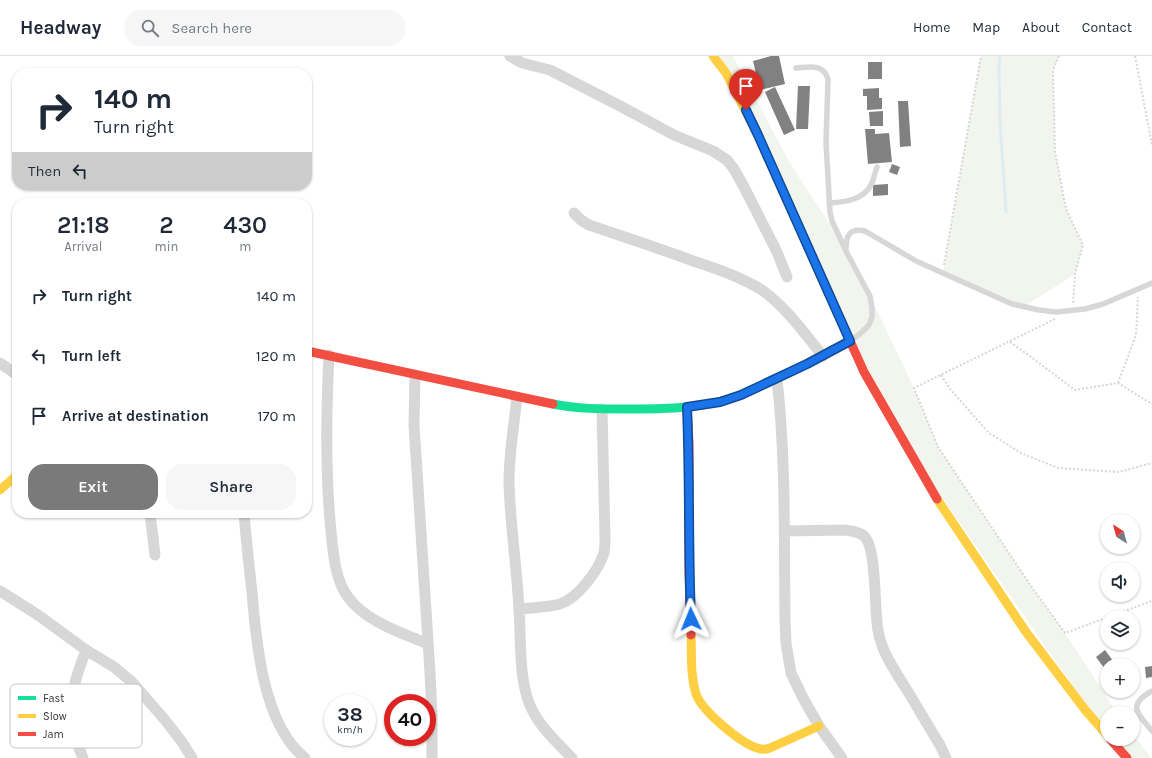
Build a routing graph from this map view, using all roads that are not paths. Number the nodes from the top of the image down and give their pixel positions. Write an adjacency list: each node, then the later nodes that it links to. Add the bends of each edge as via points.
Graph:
1 (510, 56): 8 (street, via 522,63 550,70 674,135 714,151 727,160 777,252)
2 (713, 56): 10 (street, via 726,73 758,135)
3 (796, 68): 5 (lane, via 820,68 828,79 826,135)
4 (876, 167): 5 (lane, via 873,182 865,192 853,200)
5 (829, 203): 7 (lane, via 832,221)
6 (574, 213): 13 (street, via 589,225 720,270 765,292 794,321)
7 (846, 249): 9 (lane, via 847,237 859,229 916,261 1012,304 1056,312 1103,304); 10 (lane, via 870,296 872,308 869,325)
8 (787, 277)
9 (1152, 283)
10 (850, 341): 13 (street); 36 (street, via 864,372 944,510 1026,632)
11 (312, 352): 12 (street)
12 (330, 355): 16 (street); 29 (street, via 327,478 332,546 338,578 348,599 357,607 387,627)
13 (823, 356): 17 (street)
14 (0, 363): 15 (street)
15 (12, 371)
16 (415, 375): 18 (street); 29 (street, via 414,425)
17 (777, 379): 19 (street, via 730,399); 25 (street, via 784,459)
18 (516, 397): 20 (street, via 562,406); 28 (street, via 509,481)
19 (687, 407): 20 (street); 35 (street, via 689,572 693,681 697,694 701,703 718,722 758,748 770,748)
20 (602, 409): 28 (street, via 605,537 601,559 583,587 565,602)
21 (12, 479): 22 (street)
22 (0, 490)
23 (151, 518): 26 (street)
24 (244, 518): 42 (street, via 256,638 266,690 288,740)
25 (784, 531): 35 (street, via 788,660 791,673); 46 (street, via 845,530 862,534 868,541 873,559 876,618 881,644)
26 (155, 555)
27 (0, 591): 30 (street)
28 (519, 609): 44 (street, via 522,671 527,698 539,721)
29 (428, 644): 43 (street)
30 (86, 650): 31 (street); 32 (street, via 114,667)
31 (75, 684)
32 (134, 684)
33 (1152, 690): 37 (lane, via 1140,699 1136,710)
34 (142, 694): 41 (street)
35 (819, 726): 45 (street)
36 (1100, 727)
37 (1152, 731)
38 (1116, 746): 47 (street)
39 (79, 748): 40 (street)
40 (83, 758)
41 (192, 758)
42 (305, 758)
43 (432, 758)
44 (572, 758)
45 (842, 758)
46 (946, 758)
47 (1127, 758)

